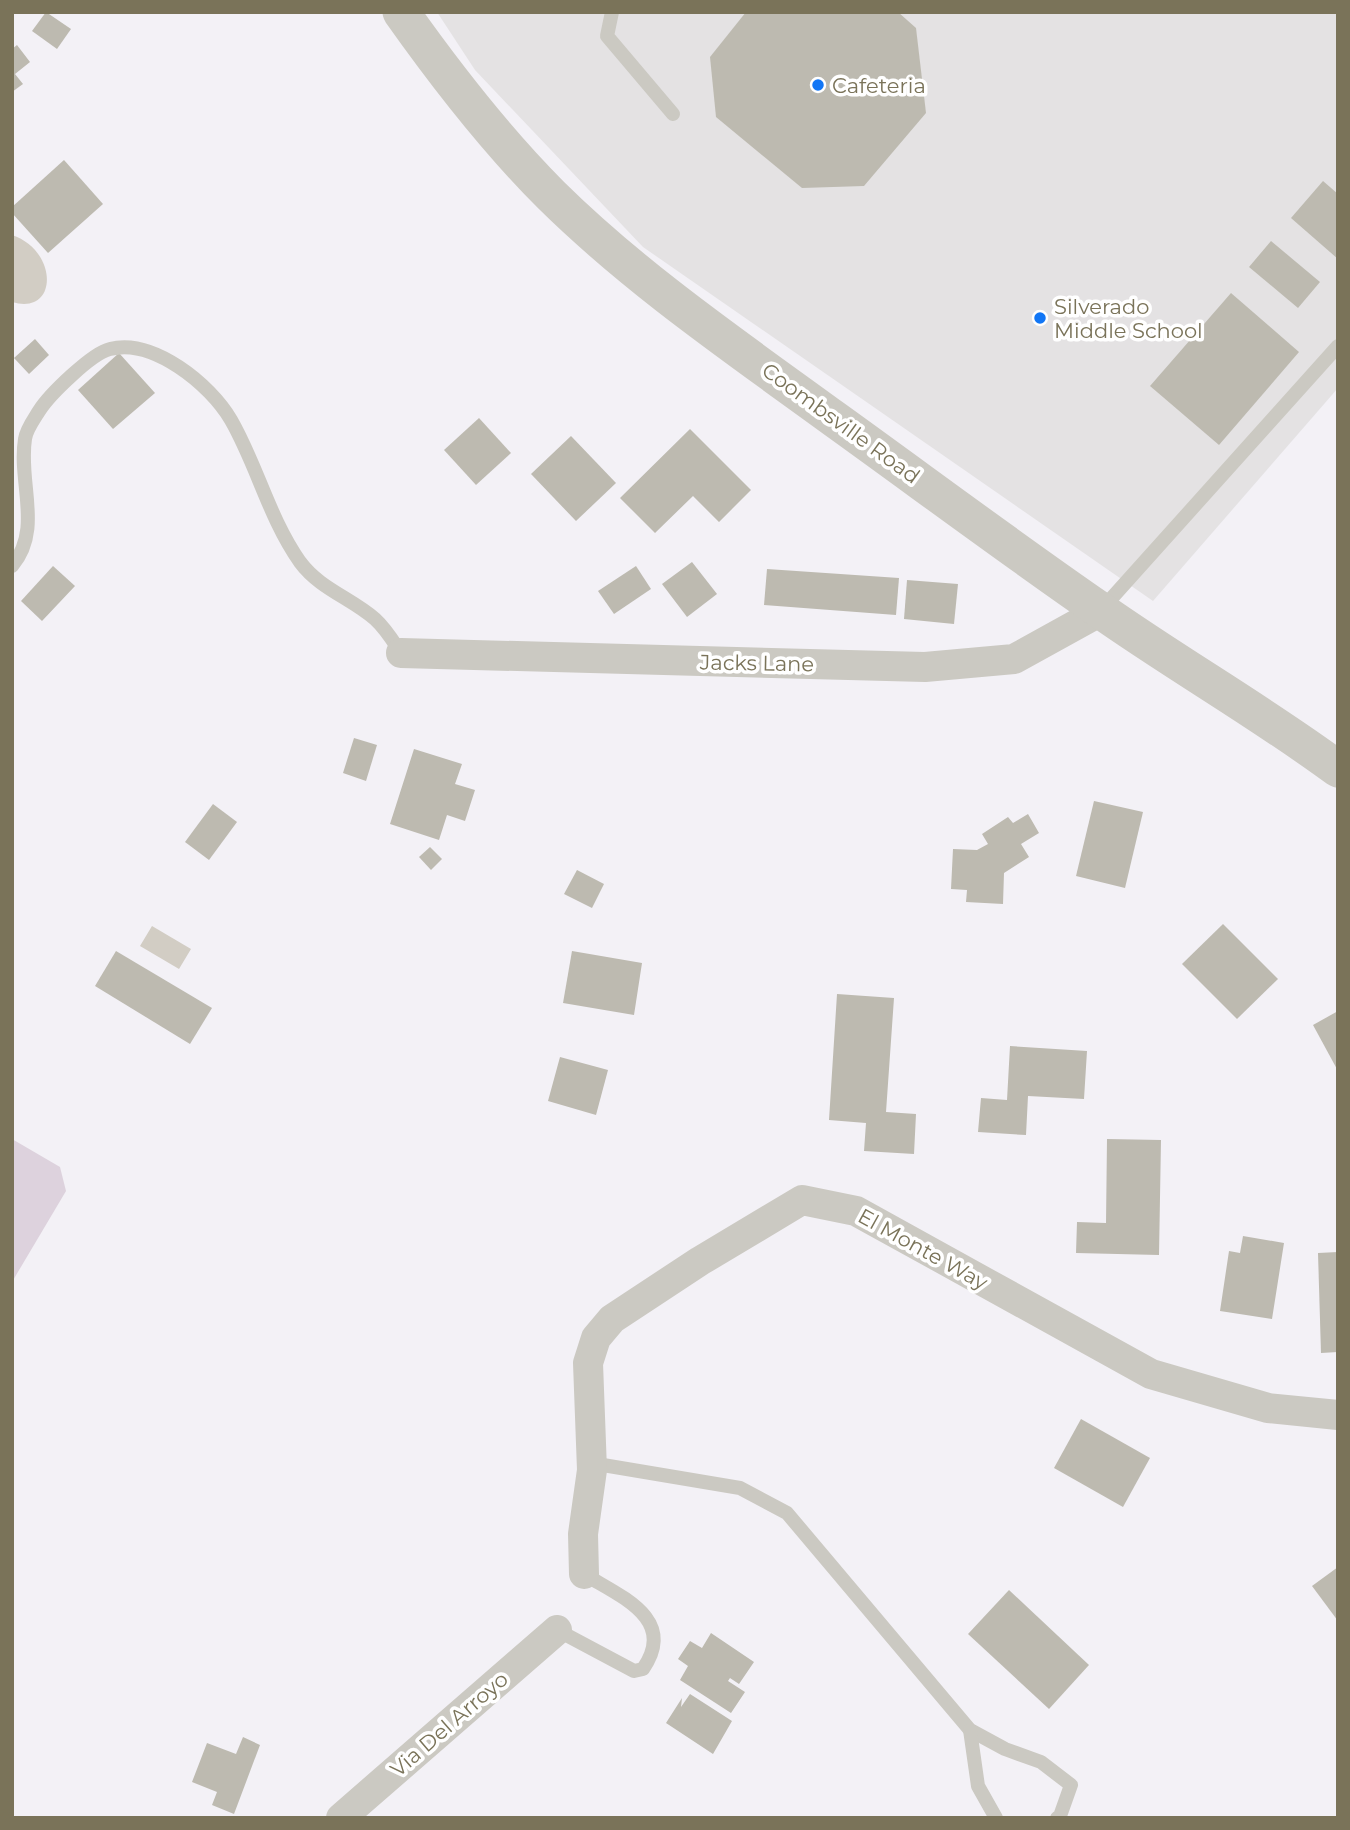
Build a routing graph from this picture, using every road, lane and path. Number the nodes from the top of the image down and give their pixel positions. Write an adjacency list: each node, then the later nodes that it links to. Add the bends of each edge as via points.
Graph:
1 (401, 12): 6 (street, Coombsville Road, via 493,132 552,196 636,268 725,339)
2 (612, 12): 3 (lane, via 607,36)
3 (673, 114)
4 (1338, 346): 6 (lane)
5 (12, 566): 7 (lane, via 29,536 24,437 41,408 83,366 108,349 136,347 203,383 229,417 279,529 302,564 325,587 374,618)
6 (1101, 611): 7 (street, Jacks Lane, via 1030,651 997,663 925,667); 8 (street, Coombsville Road)
7 (401, 653)
8 (1338, 769)
9 (1338, 1415): 10 (street, El Monte Way, via 1268,1408 1151,1374 856,1211 802,1200 612,1319 596,1338 588,1363)
10 (591, 1463): 11 (street, El Monte Way, via 583,1534); 13 (lane, via 740,1488 787,1513)
11 (584, 1574): 12 (lane, via 642,1611 652,1627 649,1660 643,1669 634,1671)
12 (557, 1630): 14 (street, Via Del Arroyo)
13 (970, 1730): 15 (lane, via 978,1786); 16 (lane, via 1041,1762 1071,1785)
14 (341, 1818)
15 (996, 1818)
16 (1057, 1818)

